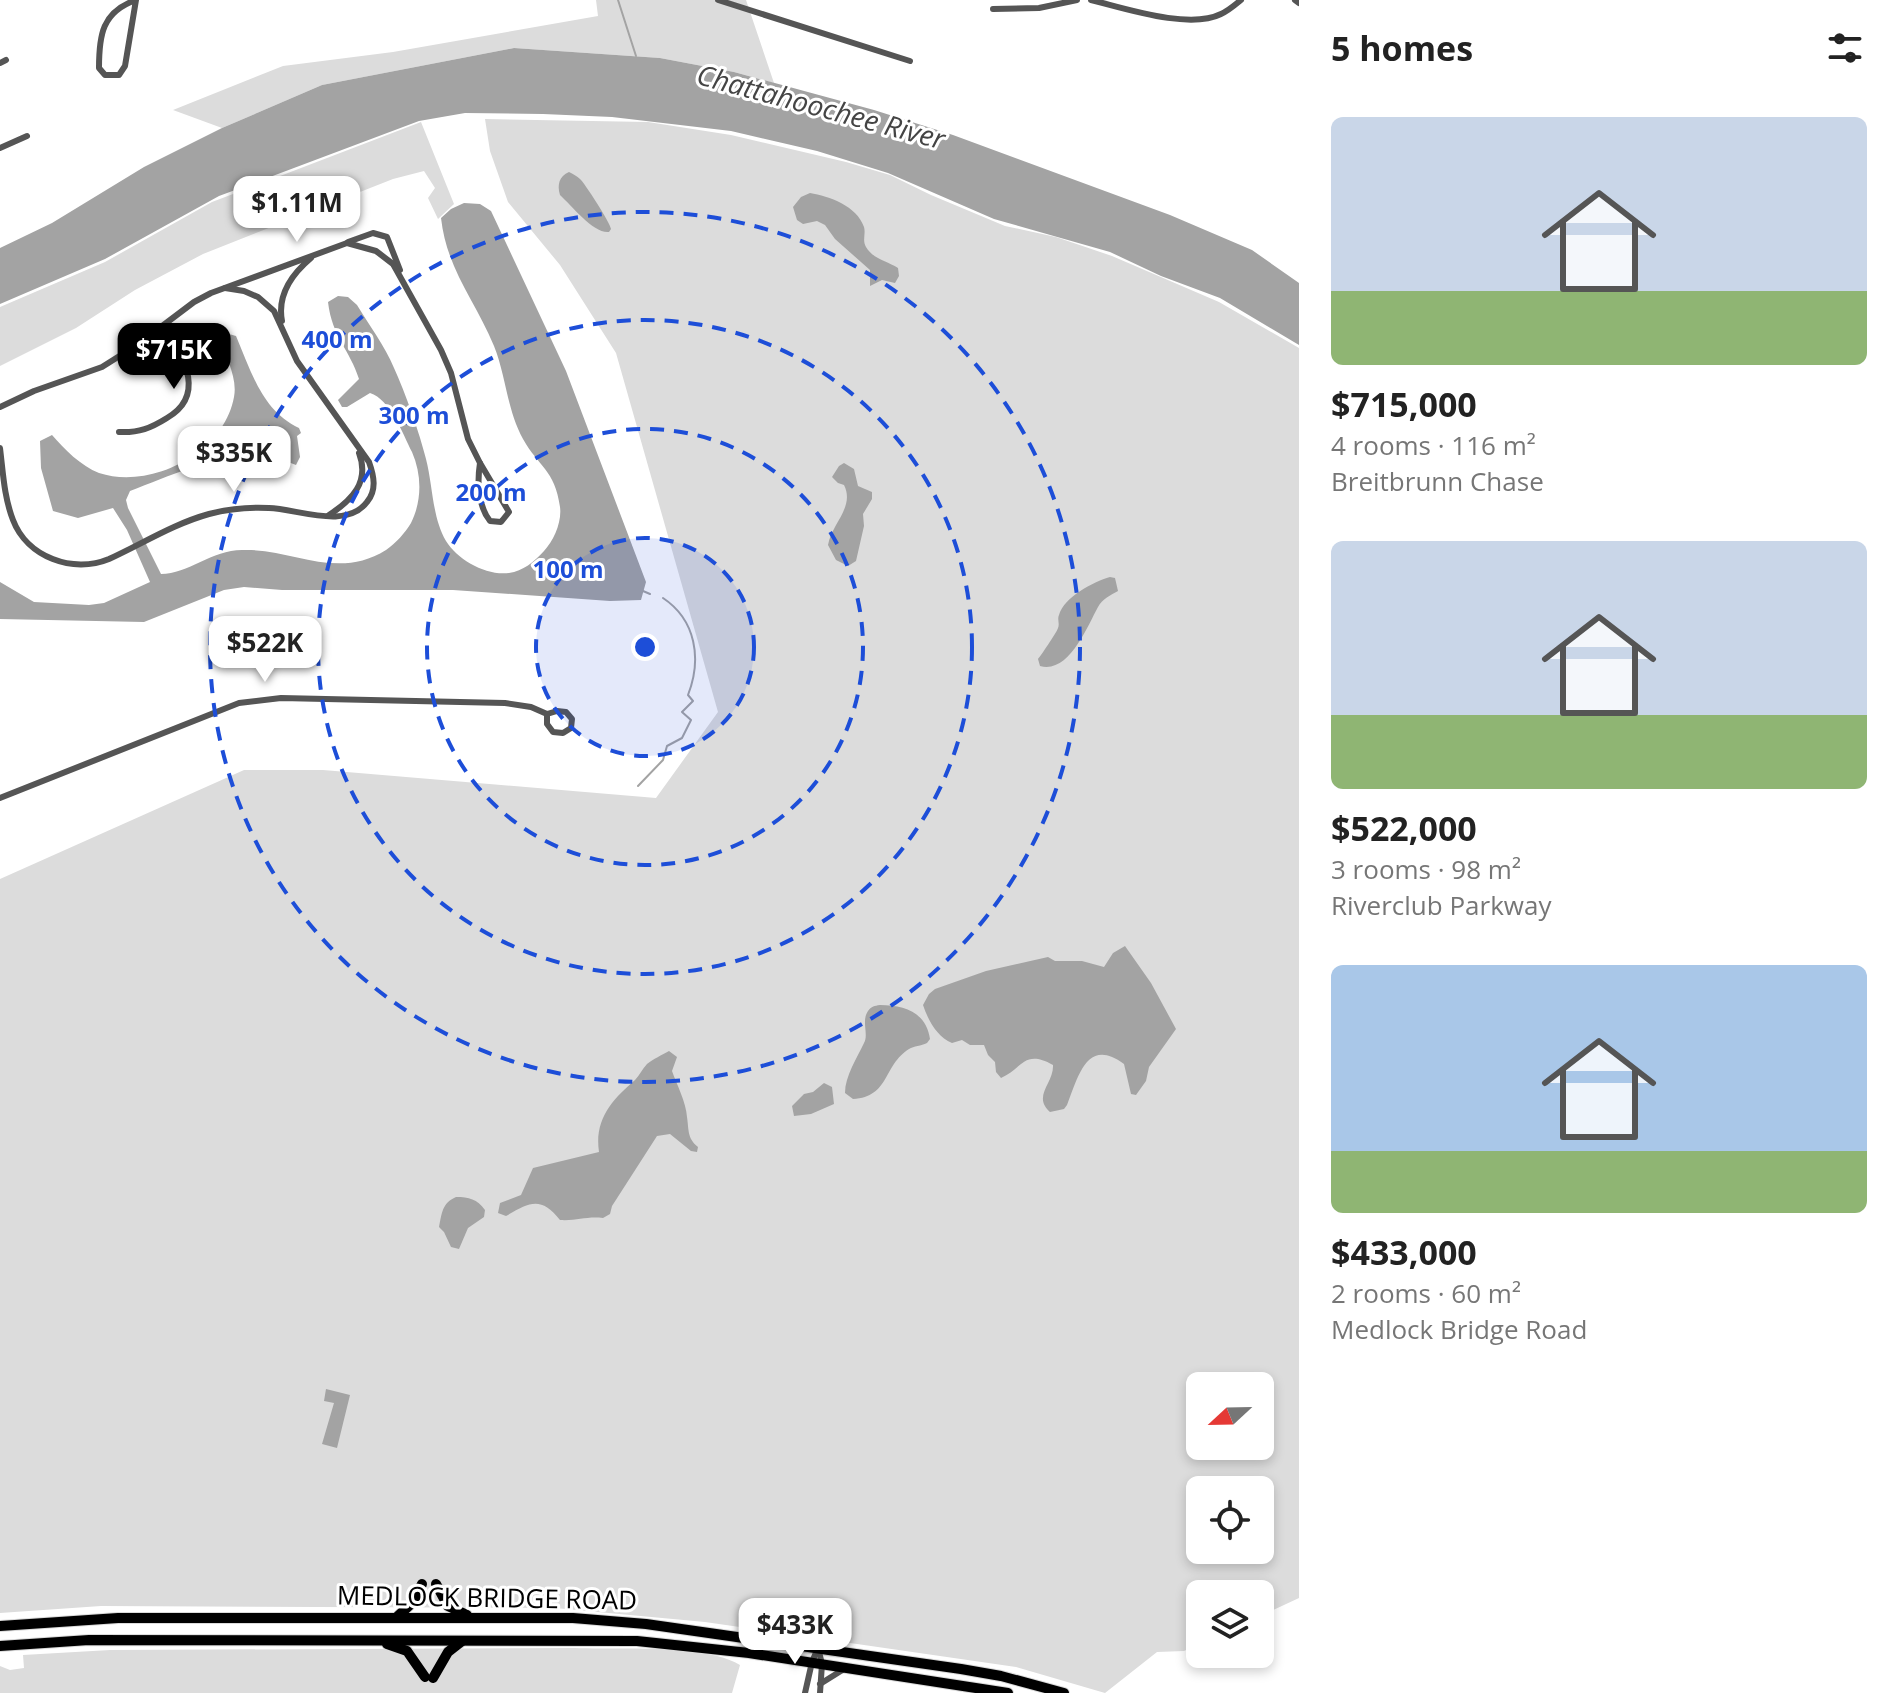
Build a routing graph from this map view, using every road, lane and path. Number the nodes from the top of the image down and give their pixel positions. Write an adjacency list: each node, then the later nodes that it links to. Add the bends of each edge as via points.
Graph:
1 (136, 0): 1 (street, via 107,20 99,60 105,75 119,75 125,66)
2 (718, 0): 7 (street)
3 (1077, 0): 6 (street)
4 (1091, 0): 5 (street, via 1195,19 1219,16)
5 (1241, 0)
6 (993, 9)
7 (910, 61)
8 (27, 136): 9 (street)
9 (0, 148)
10 (347, 243): 11 (street); 12 (street, via 376,251); 12 (street, via 373,233 387,237)
11 (320, 252): 13 (street); 15 (street, via 297,270 286,289 281,311)
12 (402, 277): 20 (street, via 451,373 468,439)
13 (225, 288): 14 (street, via 194,302); 15 (street, via 258,297 274,311)
14 (165, 325): 16 (street, via 102,367); 17 (street, via 188,374 187,401 180,411 145,430)
15 (285, 333): 19 (street, via 297,361)
16 (0, 407)
17 (119, 432)
18 (0, 448): 21 (street, via 14,523 24,539 52,560 81,565 108,559 220,511 272,508)
19 (358, 450): 21 (street, via 363,471 358,490); 21 (street, via 371,469 372,494 357,512)
20 (480, 463): 20 (street, via 484,511 490,521 501,522 509,512)
21 (329, 515)
22 (547, 714): 22 (street, via 566,712 571,728 553,732); 23 (street, via 505,703 260,699 217,710)
23 (0, 798)
24 (422, 1584): 26 (highway)
25 (436, 1584): 27 (highway, via 448,1606)
26 (396, 1618): 27 (highway, MEDLOCK BRIDGE ROAD); 28 (highway, MEDLOCK BRIDGE ROAD, via 118,1618)
27 (477, 1618): 32 (highway, MEDLOCK BRIDGE ROAD, via 646,1624)
28 (0, 1626)
29 (378, 1640): 30 (highway, MEDLOCK BRIDGE ROAD); 30 (highway, via 407,1651 429,1677); 31 (highway, MEDLOCK BRIDGE ROAD, via 89,1640)
30 (462, 1641): 35 (highway, MEDLOCK BRIDGE ROAD, via 637,1641)
31 (0, 1646)
32 (818, 1648): 33 (street); 40 (highway, MEDLOCK BRIDGE ROAD, via 1001,1676)
33 (817, 1663): 34 (highway, MEDLOCK BRIDGE ROAD); 35 (highway, MEDLOCK BRIDGE ROAD); 35 (street); 36 (street)
34 (846, 1667): 36 (street); 37 (highway, MEDLOCK BRIDGE ROAD)
35 (800, 1670): 38 (street)
36 (820, 1684): 39 (street)
37 (1003, 1692)
38 (805, 1693)
39 (820, 1693)
40 (1064, 1693)

